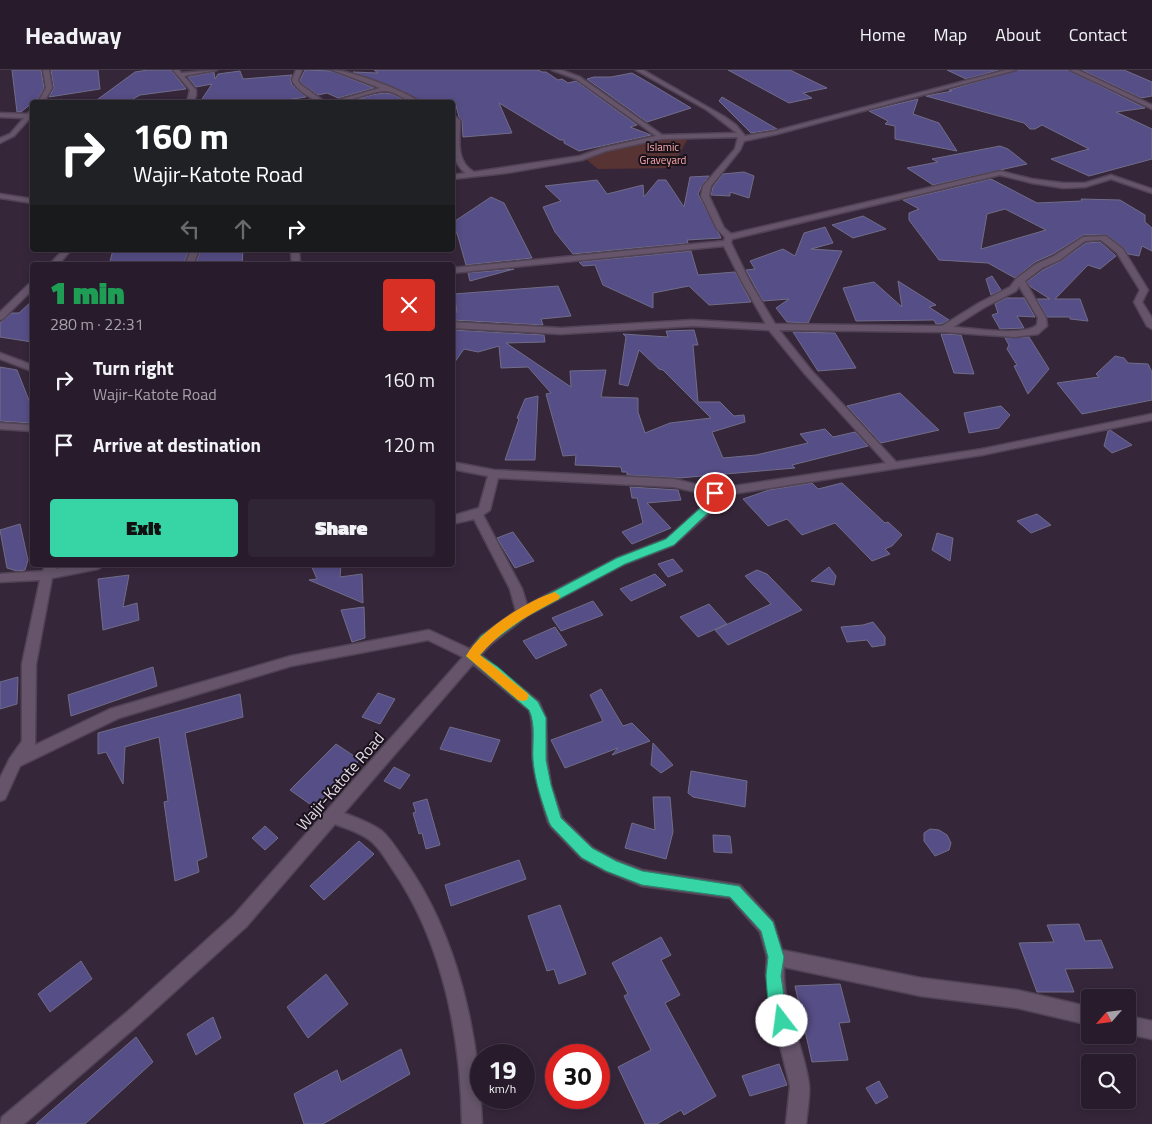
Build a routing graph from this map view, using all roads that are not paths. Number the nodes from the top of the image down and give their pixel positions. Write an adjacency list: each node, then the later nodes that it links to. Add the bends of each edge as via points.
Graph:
1 (46, 70): 11 (street, via 50,88)
2 (214, 70): 9 (street)
3 (299, 70): 13 (street, via 295,75 297,85)
4 (335, 70): 10 (street)
5 (555, 70): 21 (street, via 578,78)
6 (639, 70): 22 (street, via 723,119)
7 (1012, 70): 22 (street, via 775,133)
8 (1073, 70): 16 (street)
9 (179, 73): 12 (street, via 193,90)
10 (386, 88): 14 (street); 15 (street)
11 (42, 100)
12 (191, 100)
13 (319, 100)
14 (344, 100)
15 (413, 100)
16 (1152, 106)
17 (0, 115): 18 (street)
18 (30, 115)
19 (30, 116): 23 (street, via 12,135)
20 (455, 119): 24 (street, via 457,156 462,168)
21 (660, 137): 22 (street); 24 (street, via 604,149 582,158)
22 (742, 137): 29 (street, via 738,149 707,186 705,196)
23 (0, 141)
24 (472, 174): 25 (street)
25 (455, 177)
26 (1152, 191): 29 (street, via 1110,177 1086,185 1036,184 1000,173 816,215)
27 (0, 196): 28 (street)
28 (30, 201)
29 (728, 240): 32 (street); 38 (street, via 746,282)
30 (65, 252): 31 (street)
31 (55, 262)
32 (455, 271)
33 (1020, 280): 37 (street, via 1083,239 1103,238 1120,251 1144,290 1138,302); 39 (street, via 1013,289); 39 (street, via 1042,318 1042,326 1035,332 1016,334)
34 (30, 288): 35 (street)
35 (0, 318)
36 (455, 325): 38 (street, via 561,331 693,323)
37 (1152, 326)
38 (772, 327): 39 (street); 46 (street, via 808,372)
39 (944, 329)
40 (0, 356): 41 (street)
41 (30, 367)
42 (1152, 417): 46 (street, via 982,452)
43 (0, 426): 44 (street)
44 (30, 428)
45 (455, 466): 47 (street)
46 (894, 466): 48 (street)
47 (494, 474): 48 (street, via 674,484); 49 (street, via 484,510)
48 (715, 493): 54 (street, Wajir-Katote Road, via 710,506 670,542 621,561)
49 (478, 514): 50 (street); 54 (street, via 516,589)
50 (455, 519)
51 (78, 567): 52 (street)
52 (49, 570): 53 (street); 56 (street, via 29,664 28,743)
53 (0, 578)
54 (523, 613): 55 (street, Wajir-Katote Road, via 486,640)
55 (472, 656): 56 (street, via 429,635 291,661 115,713); 58 (street, Wajir-Katote Road); 59 (street, via 534,706 540,718 540,760 544,785 556,822 587,853 642,878 734,891 767,927)
56 (15, 762): 57 (street)
57 (0, 794)
58 (334, 816): 63 (street, Wajir-Katote Road, via 240,921); 64 (street, via 376,835 412,885 436,936 462,1021 473,1103)
59 (776, 957): 60 (street, via 921,987 1017,999); 65 (street, via 776,1003 800,1084)
60 (1081, 1014)
61 (1136, 1027): 62 (street)
62 (1152, 1030)
63 (9, 1124)
64 (472, 1124)
65 (796, 1124)

